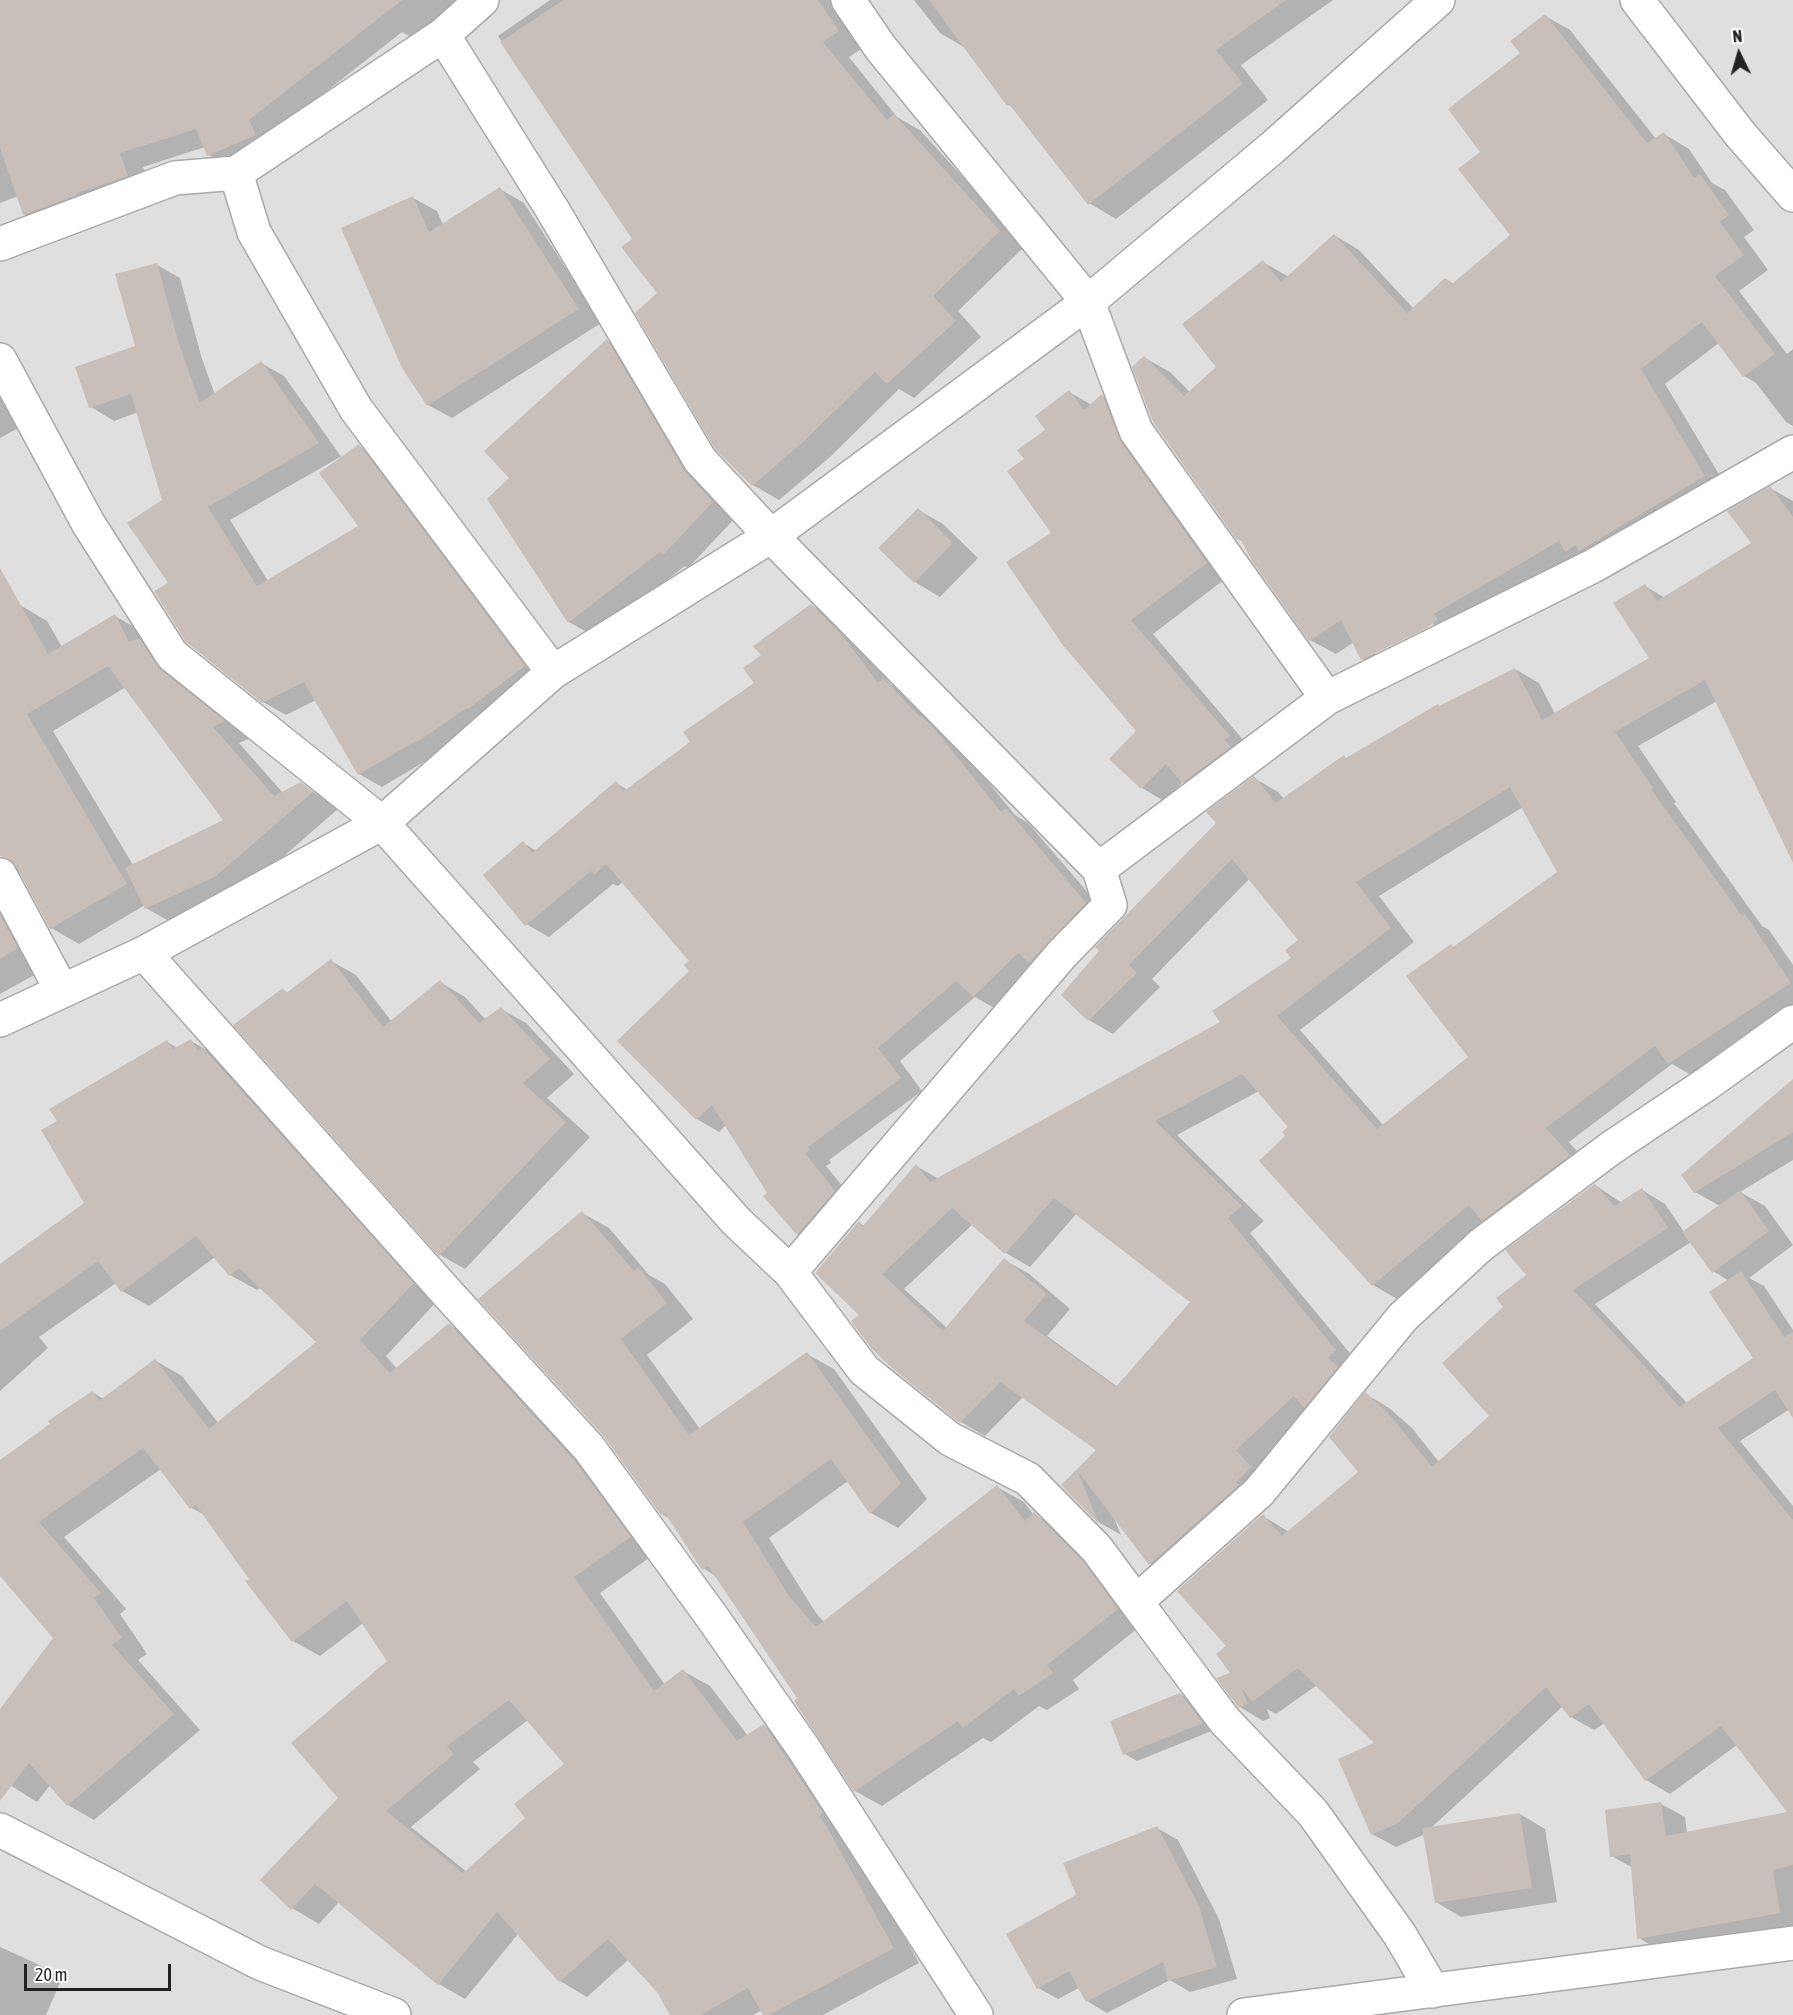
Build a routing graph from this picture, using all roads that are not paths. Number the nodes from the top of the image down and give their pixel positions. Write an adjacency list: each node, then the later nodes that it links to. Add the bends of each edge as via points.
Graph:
1 (482, 0): 5 (street)
2 (848, 0): 9 (street, via 880,47)
3 (1438, 0): 9 (street, via 1272,148)
4 (1637, 0): 7 (street, via 1740,134)
5 (443, 35): 6 (street); 12 (street, via 552,209 700,460)
6 (236, 173): 8 (street, via 175,178); 13 (street, via 254,232 356,409)
7 (1793, 195)
8 (0, 244)
9 (1088, 302): 12 (street); 14 (street, via 1136,431)
10 (0, 360): 15 (street, via 88,523 172,655)
11 (1793, 452): 14 (street, via 1593,566)
12 (771, 536): 13 (street); 16 (street)
13 (553, 672): 15 (street)
14 (1327, 698): 16 (street)
15 (382, 823): 18 (street); 22 (street, via 736,1221)
16 (1099, 869): 22 (street, via 1110,904 1062,954)
17 (0, 875): 19 (street)
18 (144, 953): 19 (street); 28 (street, via 589,1448 804,1749)
19 (62, 991): 20 (street)
20 (0, 1020)
21 (1793, 1022): 23 (street, via 1611,1148 1481,1245 1403,1317 1259,1491)
22 (790, 1272): 23 (street, via 864,1370 950,1439 1028,1479 1096,1549)
23 (1136, 1602): 26 (street, via 1225,1721 1313,1813 1400,1935)
24 (0, 1830): 27 (street, via 260,1963)
25 (1793, 1943): 26 (street)
26 (1433, 1991): 29 (street)
27 (394, 2015)
28 (975, 2015)
29 (1244, 2015)

